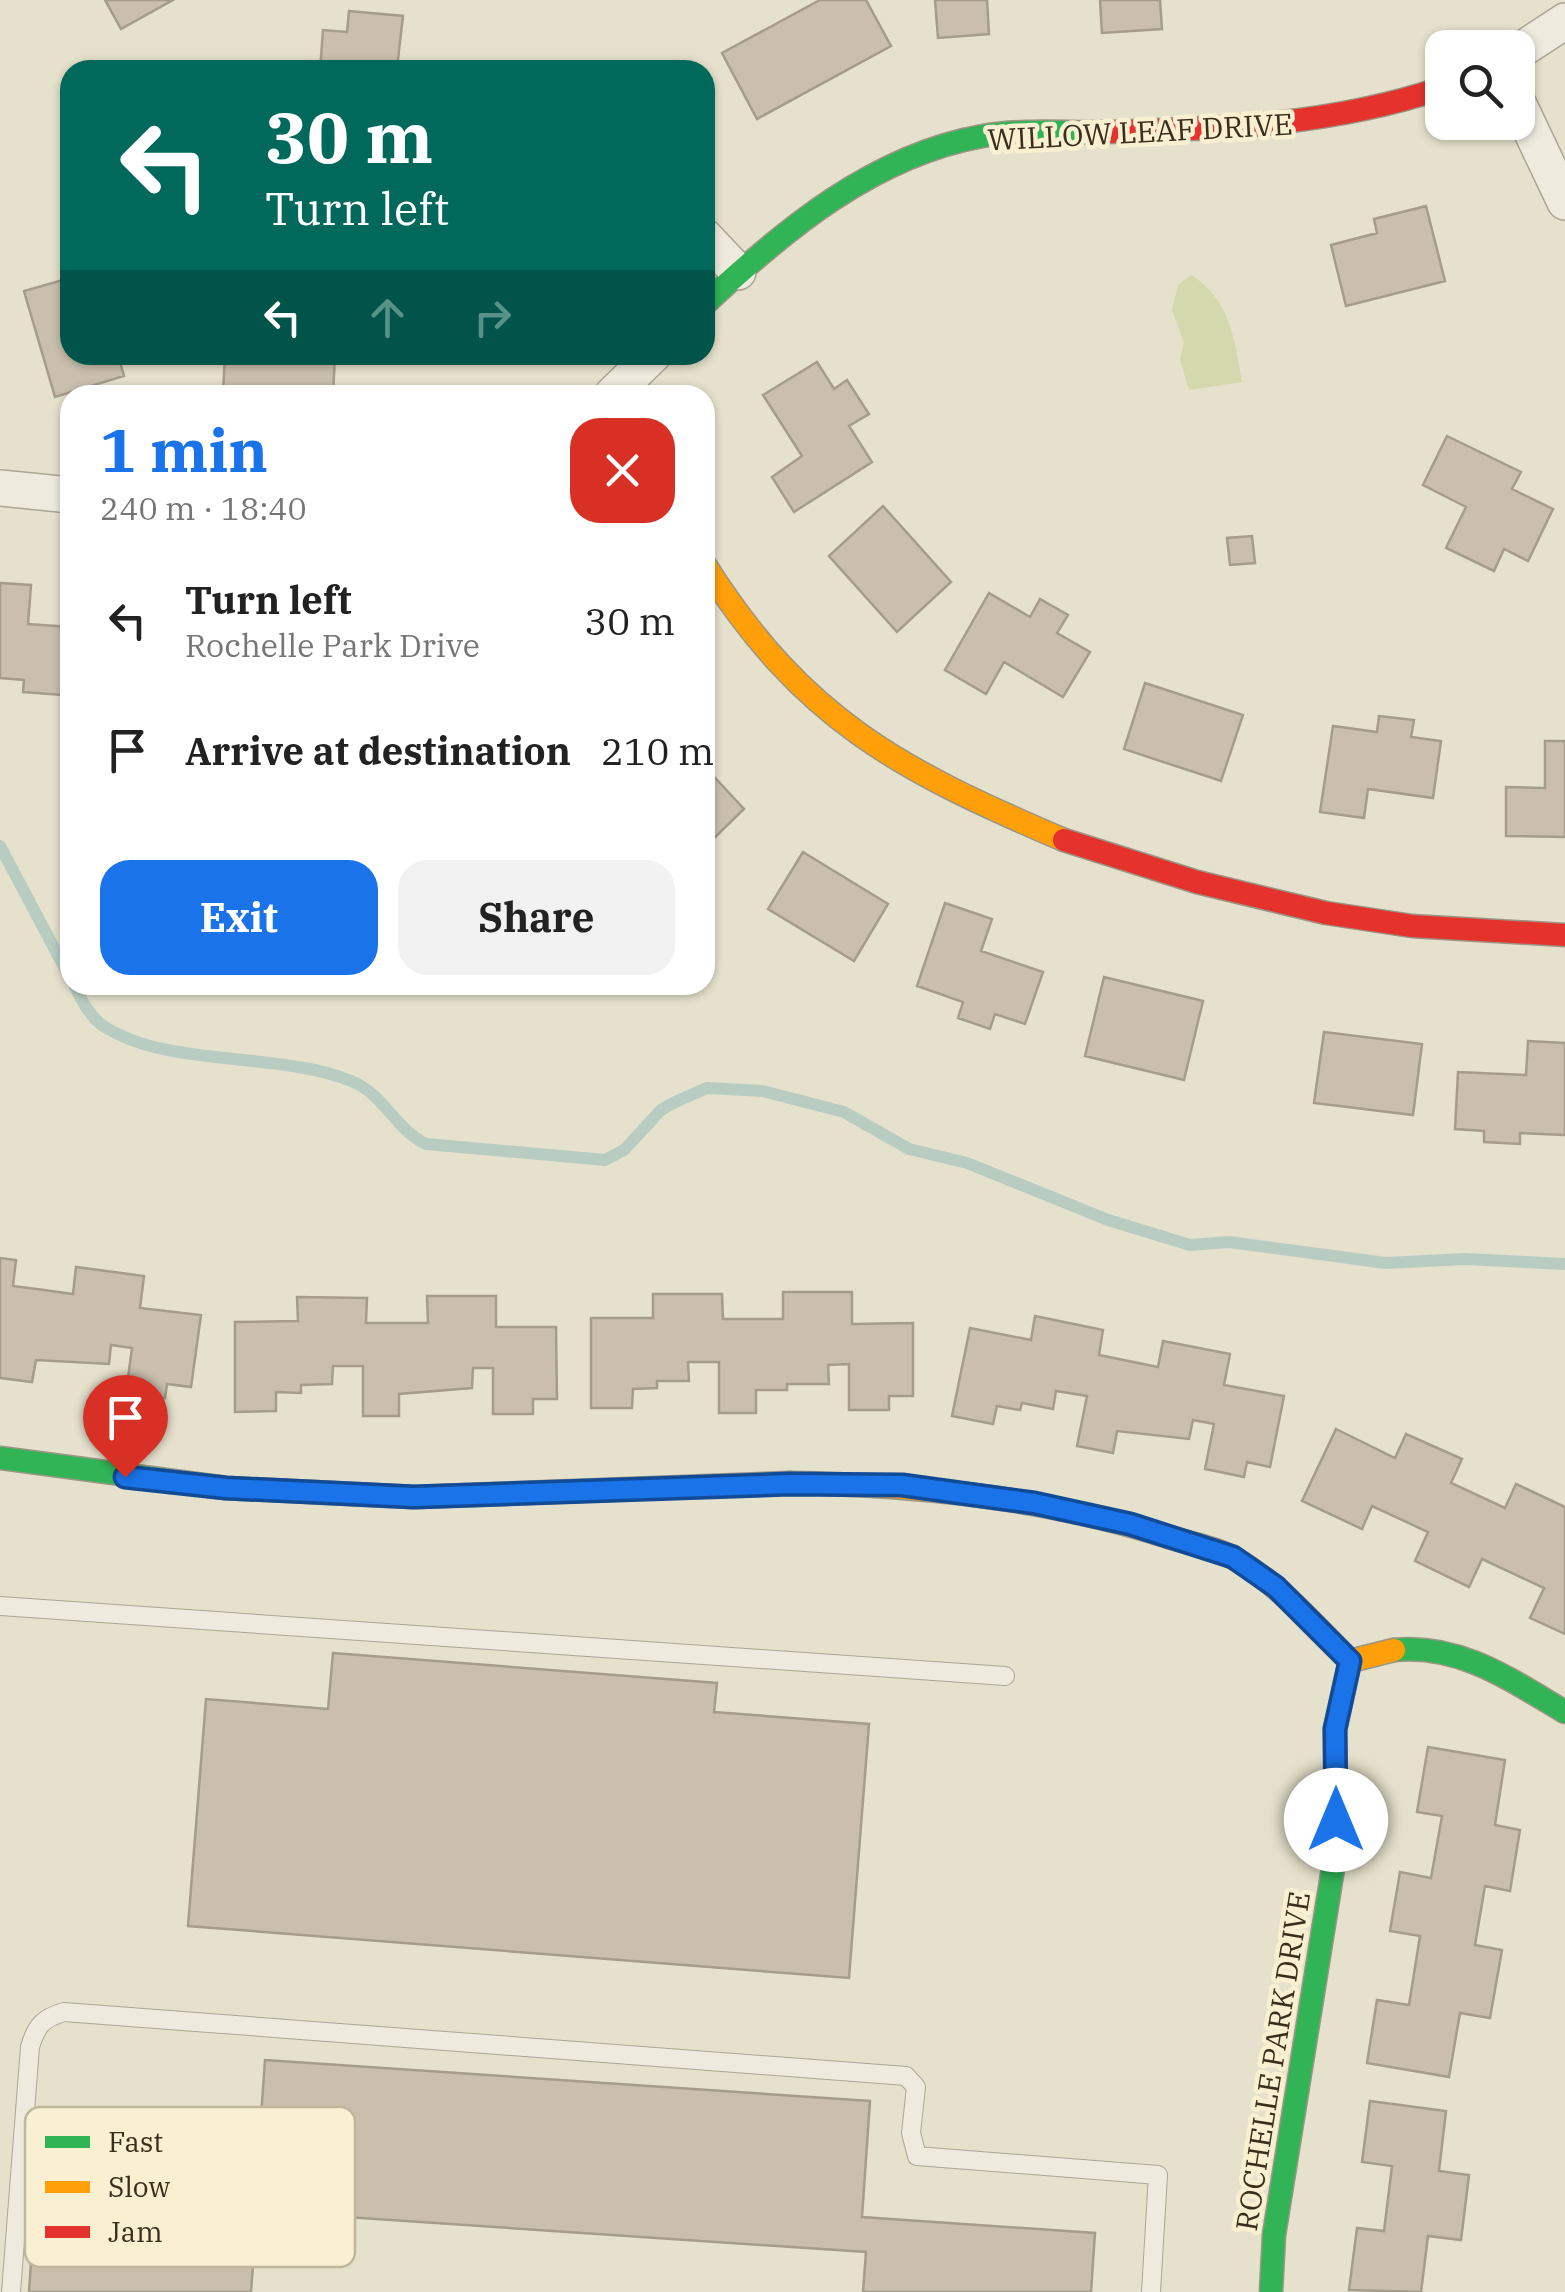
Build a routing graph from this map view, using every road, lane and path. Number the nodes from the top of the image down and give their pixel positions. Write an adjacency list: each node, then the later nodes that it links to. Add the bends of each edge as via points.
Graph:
1 (1565, 20): 2 (street)
2 (1535, 40)
3 (1425, 93): 7 (street, WILLOW LEAF DRIVE, via 1312,122 981,136 887,168 822,204)
4 (1535, 139): 5 (street)
5 (1565, 202)
6 (715, 248): 7 (street)
7 (738, 272): 8 (street, WILLOW LEAF DRIVE)
8 (715, 294)
9 (643, 365): 10 (street)
10 (622, 385)
11 (0, 488): 12 (street)
12 (60, 493)
13 (715, 582): 14 (street, via 745,628 812,699 890,758 973,801 1097,852 1326,912 1412,926)
14 (1565, 935)
15 (0, 1458): 17 (street, via 226,1488 396,1496 902,1485 1034,1503 1233,1557 1276,1587)
16 (0, 1606): 18 (lane)
17 (1350, 1661): 19 (street, via 1388,1648 1428,1646 1475,1660); 24 (street, ROCHELLE PARK DRIVE, via 1335,1729 1336,1850 1274,2235)
18 (1005, 1676)
19 (1565, 1712)
20 (25, 2107): 23 (lane, via 34,2030 64,2012 906,2076 916,2087 911,2133 917,2156 1158,2175)
21 (25, 2111): 22 (lane)
22 (11, 2292)
23 (1151, 2292)
24 (1271, 2292)

